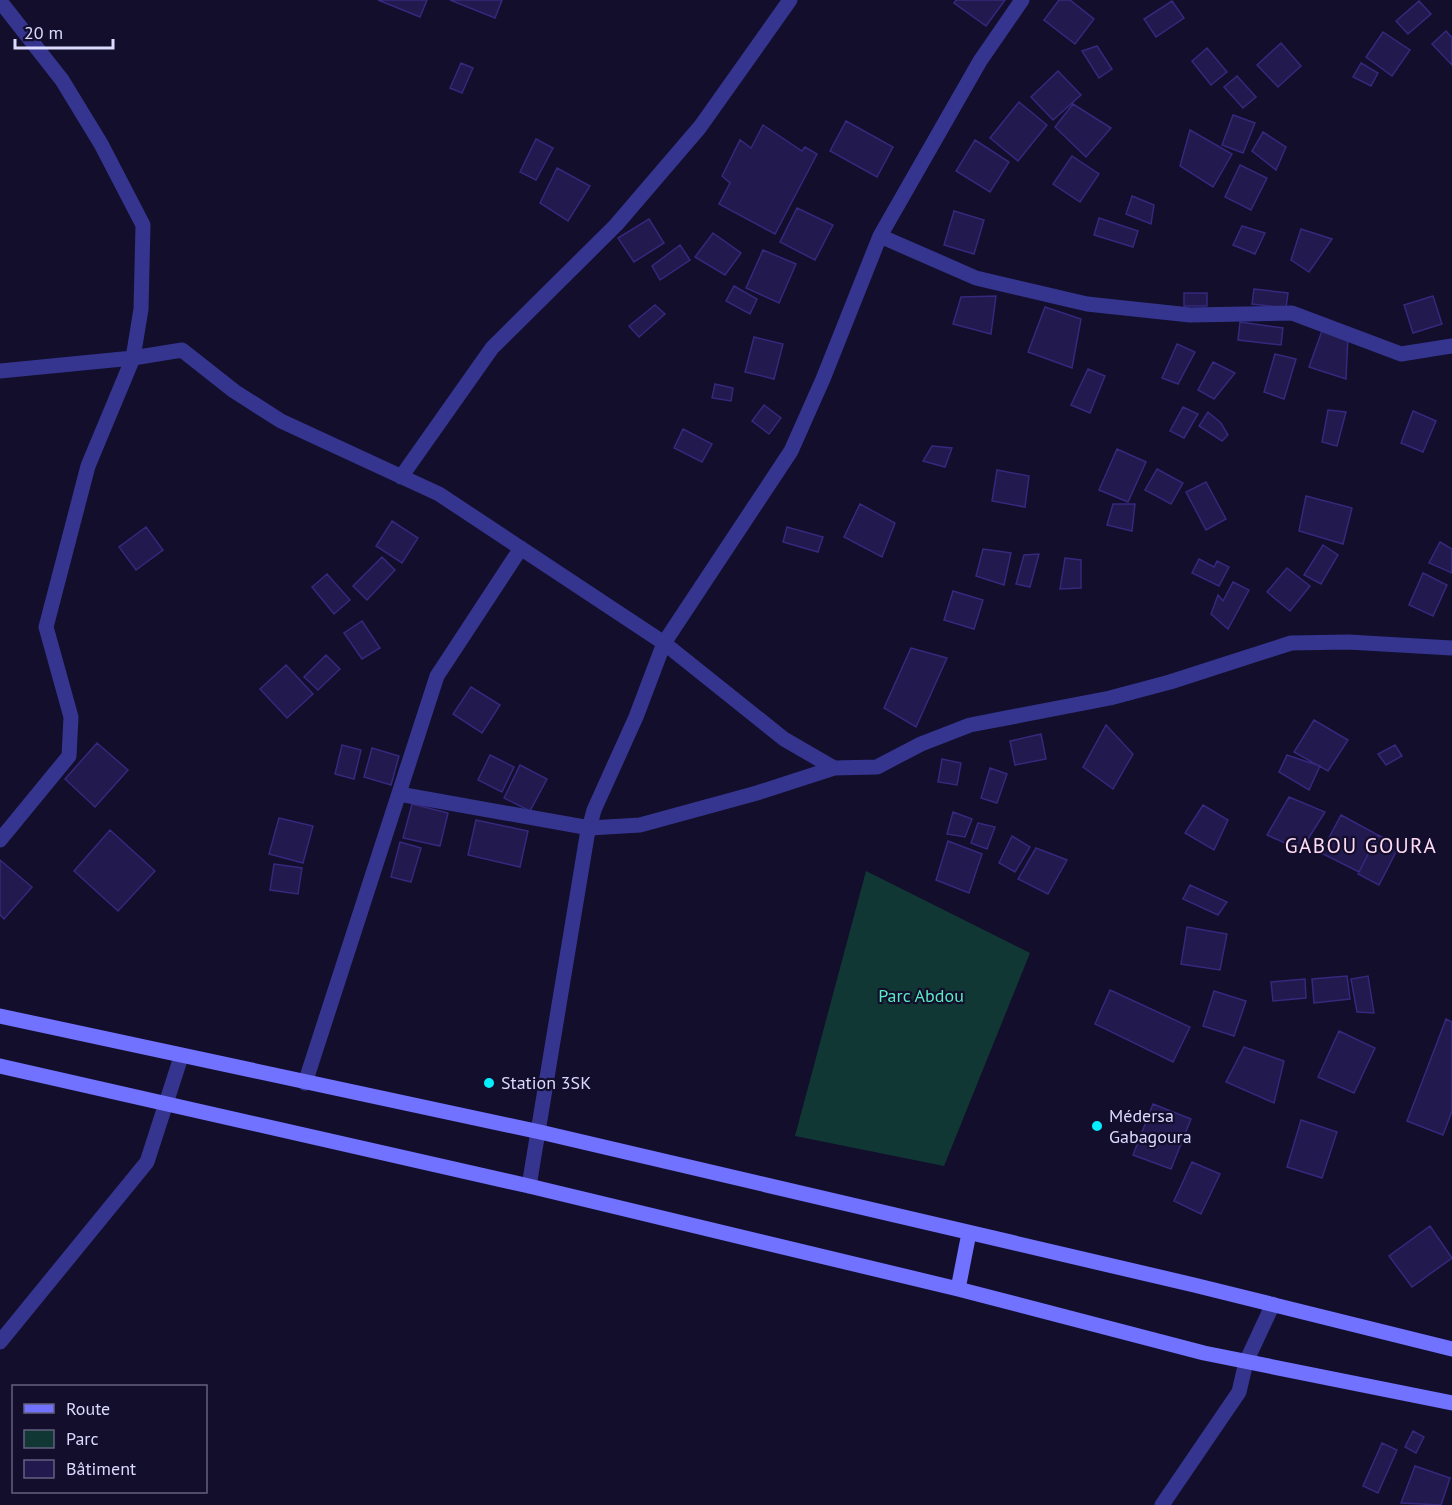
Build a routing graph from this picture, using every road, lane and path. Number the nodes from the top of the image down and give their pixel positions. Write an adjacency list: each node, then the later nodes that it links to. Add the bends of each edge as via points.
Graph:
1 (790, 0): 8 (street, via 700,127 616,225 492,348)
2 (1022, 0): 4 (street, via 980,61)
3 (0, 1): 6 (street, via 62,80 143,225 141,309)
4 (880, 236): 5 (street, via 976,278 1087,303 1191,315 1292,313 1401,354); 10 (street, via 791,451)
5 (1452, 346)
6 (133, 358): 7 (street); 8 (street, via 182,350 234,391 281,421); 15 (street, via 88,466 46,627 71,717 69,756)
7 (0, 371)
8 (401, 477): 9 (street, via 439,494)
9 (521, 548): 10 (street); 13 (street, via 437,676)
10 (664, 643): 12 (street, via 784,739); 14 (street)
11 (1452, 648): 12 (street, via 1291,643 1140,690 970,725 877,767)
12 (834, 768): 14 (street, via 640,825)
13 (399, 794): 14 (street); 19 (street)
14 (590, 828): 21 (street)
15 (0, 840)
16 (0, 1016): 17 (main road)
17 (182, 1057): 19 (main road); 20 (street)
18 (0, 1066): 20 (main road)
19 (305, 1083): 21 (main road)
20 (166, 1103): 22 (main road); 26 (street, via 147,1162)
21 (540, 1132): 22 (street); 23 (main road)
22 (529, 1186): 24 (main road)
23 (969, 1233): 24 (main road); 25 (main road)
24 (958, 1288): 28 (main road)
25 (1273, 1304): 27 (main road); 28 (street)
26 (0, 1342)
27 (1452, 1348)
28 (1246, 1362): 29 (main road); 30 (street, via 1239,1392)
29 (1452, 1403)
30 (1162, 1505)

